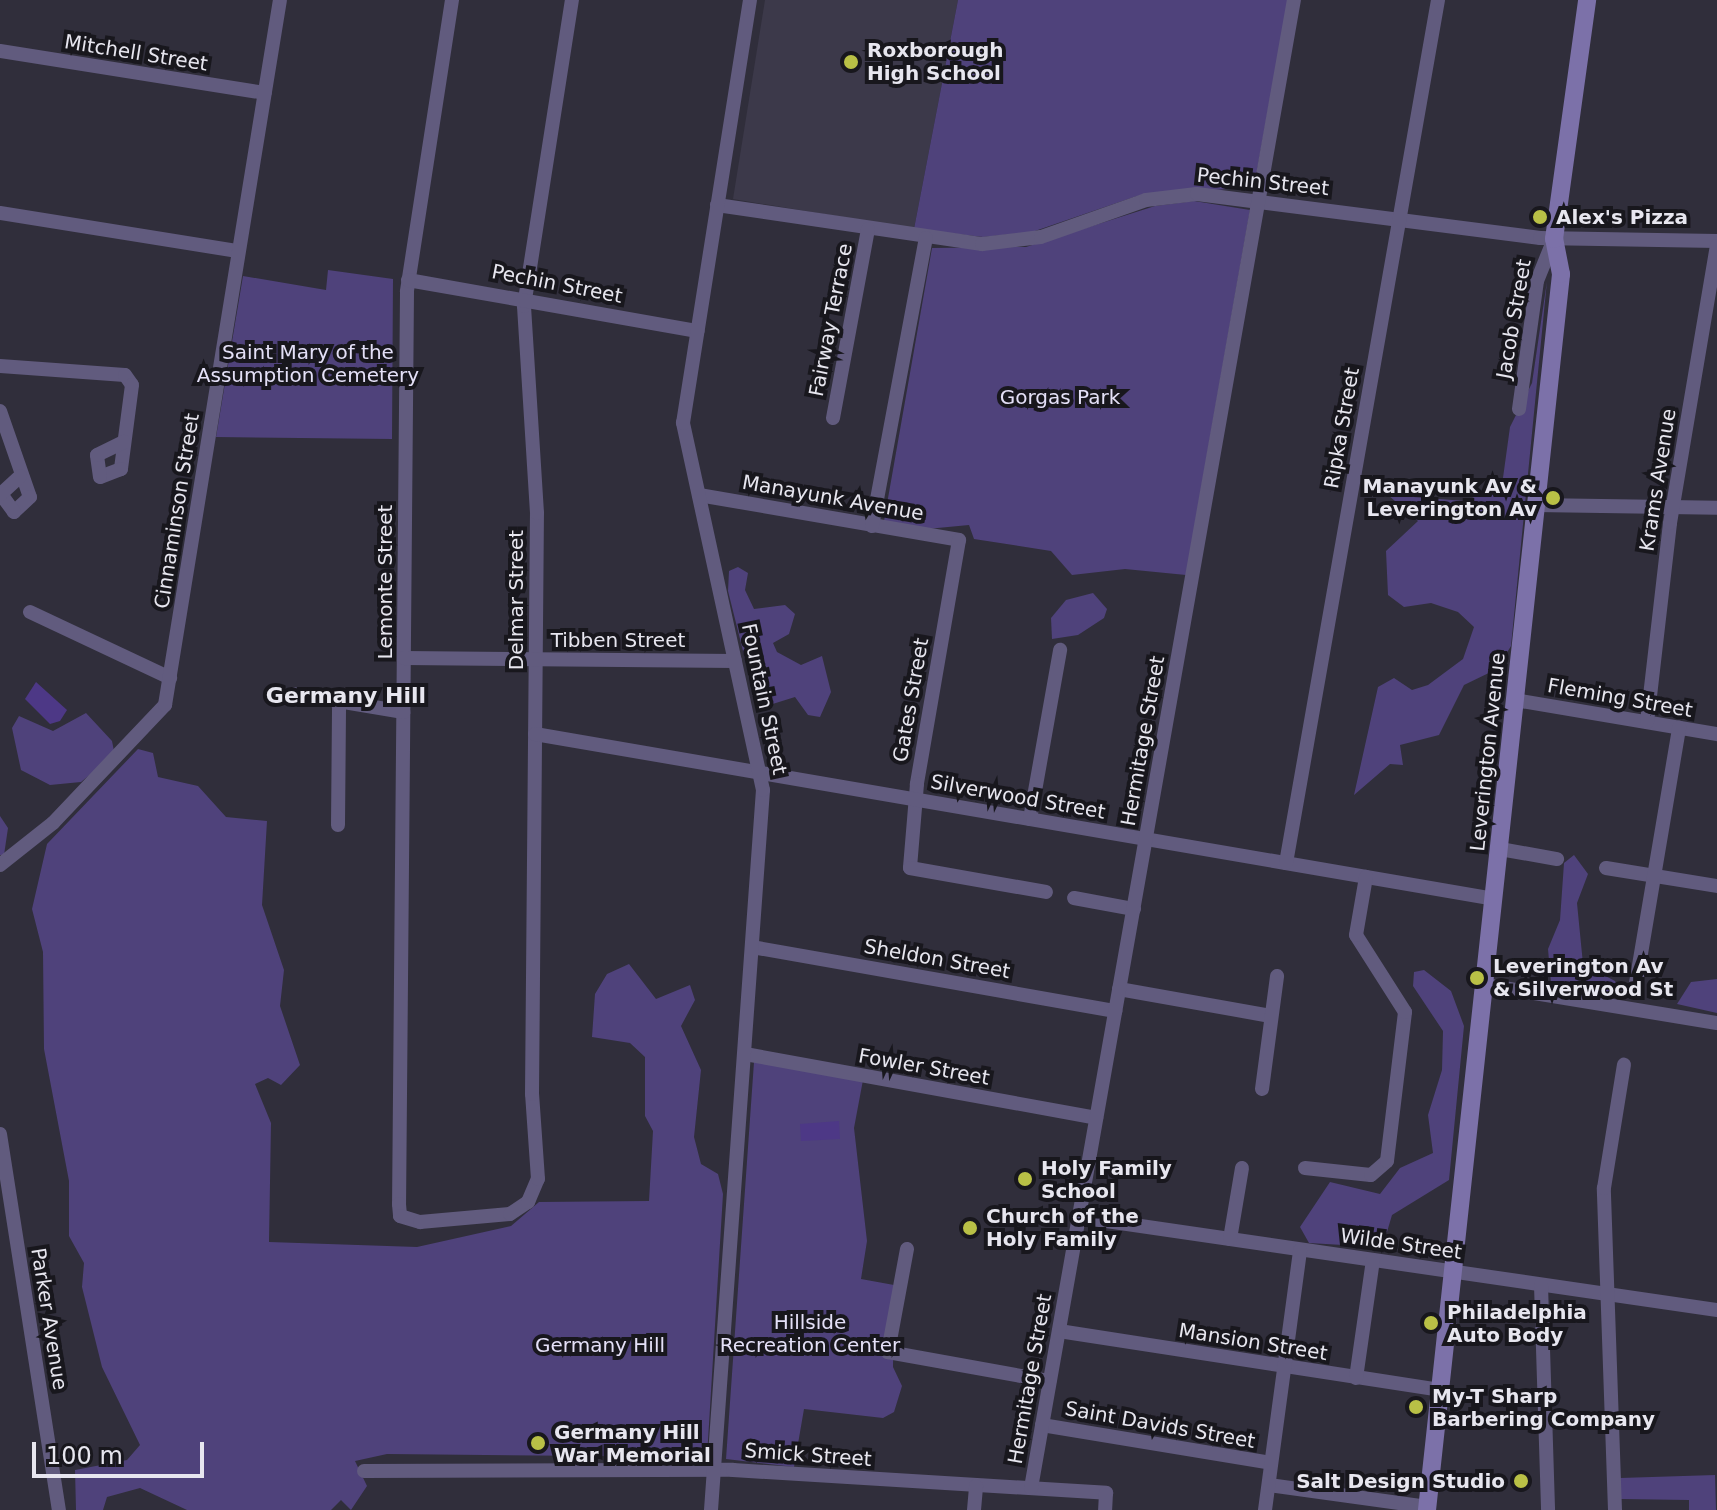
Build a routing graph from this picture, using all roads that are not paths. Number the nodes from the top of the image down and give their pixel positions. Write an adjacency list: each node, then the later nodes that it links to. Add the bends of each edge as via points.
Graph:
1 (280, 0): 9 (street, Cinnaminson Street)
2 (452, 0): 19 (street, Lemonte Street)
3 (572, 0): 20 (street, Delmar Street)
4 (750, 0): 11 (street, Fountain Street)
5 (1294, 0): 10 (street, Hermitage Street)
6 (1438, 0): 13 (street, Ripka Street)
7 (1587, 0): 16 (street, Leverington Avenue)
8 (0, 51): 9 (street, Mitchell Street)
9 (265, 93): 18 (street, Cinnaminson Street)
10 (1259, 199): 13 (street, Pechin Street); 15 (street, Pechin Street, via 1197,194 1146,200 1015,242); 52 (street, Hermitage Street)
11 (717, 205): 14 (street, Pechin Street); 21 (street, Fountain Street)
12 (0, 213): 18 (street)
13 (1399, 218): 16 (street, Pechin Street); 55 (street, Ripka Street)
14 (868, 229): 15 (street, Pechin Street); 25 (street, Fairway Terrace)
15 (926, 238): 32 (street)
16 (1554, 239): 17 (street, Pechin Street); 23 (street, Jacob Street, via 1537,281); 29 (street, Leverington Avenue, via 1561,274)
17 (1717, 243): 30 (street, Krams Avenue)
18 (238, 251): 39 (street, Cinnaminson Street)
19 (408, 280): 20 (street, Pechin Street); 36 (street, Lemonte Street)
20 (524, 299): 21 (street, Pechin Street); 37 (street, Delmar Street, via 536,502)
21 (698, 331): 28 (street, Fountain Street, via 683,423)
22 (0, 366): 26 (street, via 128,377)
23 (1519, 409)
24 (0, 411): 27 (street)
25 (833, 418)
26 (124, 442)
27 (20, 476)
28 (699, 495): 32 (street, Manayunk Avenue); 38 (street, Fountain Street)
29 (1536, 505): 30 (street); 41 (street, Leverington Avenue)
30 (1672, 508): 31 (street); 44 (street, Krams Avenue)
31 (1717, 508)
32 (872, 526): 33 (street, Manayunk Avenue)
33 (959, 540): 49 (street, Gates Street)
34 (30, 612): 39 (street, via 63,622)
35 (1060, 650): 50 (street)
36 (404, 658): 37 (street, Tibben Street); 43 (street, Lemonte Street)
37 (535, 659): 38 (street, Tibben Street); 46 (street, Delmar Street)
38 (735, 661): 48 (street, Fountain Street)
39 (170, 678): 56 (street, Cinnaminson Street, via 158,718)
40 (296, 694): 42 (street)
41 (1515, 700): 44 (street, Fleming Street); 53 (street, Leverington Avenue)
42 (339, 701): 43 (street); 51 (street)
43 (404, 712): 80 (street, Lemonte Street, via 400,1216 489,1218)
44 (1647, 722): 45 (street, Fleming Street)
45 (1679, 728): 47 (street, Fleming Street); 58 (street)
46 (535, 734): 48 (street, Silverwood Street); 80 (street, Delmar Street, via 532,1094 538,1169)
47 (1717, 734)
48 (761, 773): 49 (street, Silverwood Street); 65 (street, Fountain Street)
49 (918, 800): 50 (street, Silverwood Street); 61 (street, Gates Street, via 910,868)
50 (1030, 819): 52 (street, Silverwood Street)
51 (338, 825)
52 (1145, 839): 55 (street, Silverwood Street); 64 (street, Hermitage Street)
53 (1500, 849): 54 (street); 63 (street, Leverington Avenue)
54 (1557, 859)
55 (1286, 863): 59 (street, Silverwood Street)
56 (0, 865)
57 (1606, 868): 58 (street)
58 (1655, 875): 60 (street); 67 (street)
59 (1366, 877): 63 (street, Silverwood Street); 79 (street, via 1357,937 1405,1012 1382,1172)
60 (1717, 886)
61 (1046, 892)
62 (1074, 898): 64 (street)
63 (1494, 899): 68 (street, Leverington Avenue)
64 (1134, 909): 69 (street, Hermitage Street)
65 (752, 947): 70 (street, Sheldon Street); 73 (street, Fountain Street)
66 (1277, 976): 71 (street)
67 (1636, 983)
68 (1485, 985): 72 (street); 86 (street, Leverington Avenue)
69 (1119, 989): 70 (street, Hermitage Street); 71 (street)
70 (1115, 1011): 76 (street, Hermitage Street)
71 (1271, 1016): 75 (street)
72 (1717, 1023)
73 (745, 1054): 76 (street, Fowler Street); 97 (street, Fountain Street)
74 (1624, 1065): 88 (street, via 1604,1188)
75 (1262, 1089)
76 (1096, 1118): 81 (street, Hermitage Street)
77 (0, 1134): 103 (street, Parker Avenue)
78 (1242, 1168): 82 (street)
79 (1305, 1168)
80 (528, 1202)
81 (1079, 1217): 82 (street, Wilde Street); 90 (street, Hermitage Street)
82 (1230, 1239): 84 (street, Wilde Street)
83 (907, 1249): 93 (street, via 888,1352)
84 (1300, 1250): 85 (street, Wilde Street); 91 (street)
85 (1373, 1260): 86 (street, Wilde Street); 92 (street)
86 (1453, 1272): 87 (street, Wilde Street); 94 (street, Leverington Avenue)
87 (1541, 1285): 88 (street, Wilde Street); 108 (street)
88 (1607, 1295): 89 (street, Wilde Street); 109 (street)
89 (1717, 1310)
90 (1059, 1331): 91 (street, Mansion Street); 93 (street, Hermitage Street)
91 (1284, 1368): 92 (street, Mansion Street); 96 (street)
92 (1356, 1378): 94 (street, Mansion Street)
93 (1049, 1381): 95 (street, Hermitage Street)
94 (1441, 1390): 102 (street, Leverington Avenue)
95 (1042, 1425): 96 (street, Saint Davids Street); 101 (street, Hermitage Street)
96 (1271, 1463): 99 (street)
97 (717, 1469): 98 (street, Smick Street); 100 (street, Smick Street); 104 (street, Fountain Street)
98 (364, 1471)
99 (1269, 1485): 102 (street); 107 (street)
100 (976, 1486): 101 (street, Smick Street); 105 (street)
101 (1031, 1488): 106 (street, Smick Street, via 1106,1493)
102 (1427, 1509)
103 (59, 1510)
104 (711, 1510)
105 (974, 1510)
106 (1105, 1510)
107 (1265, 1510)
108 (1548, 1510)
109 (1615, 1510)

